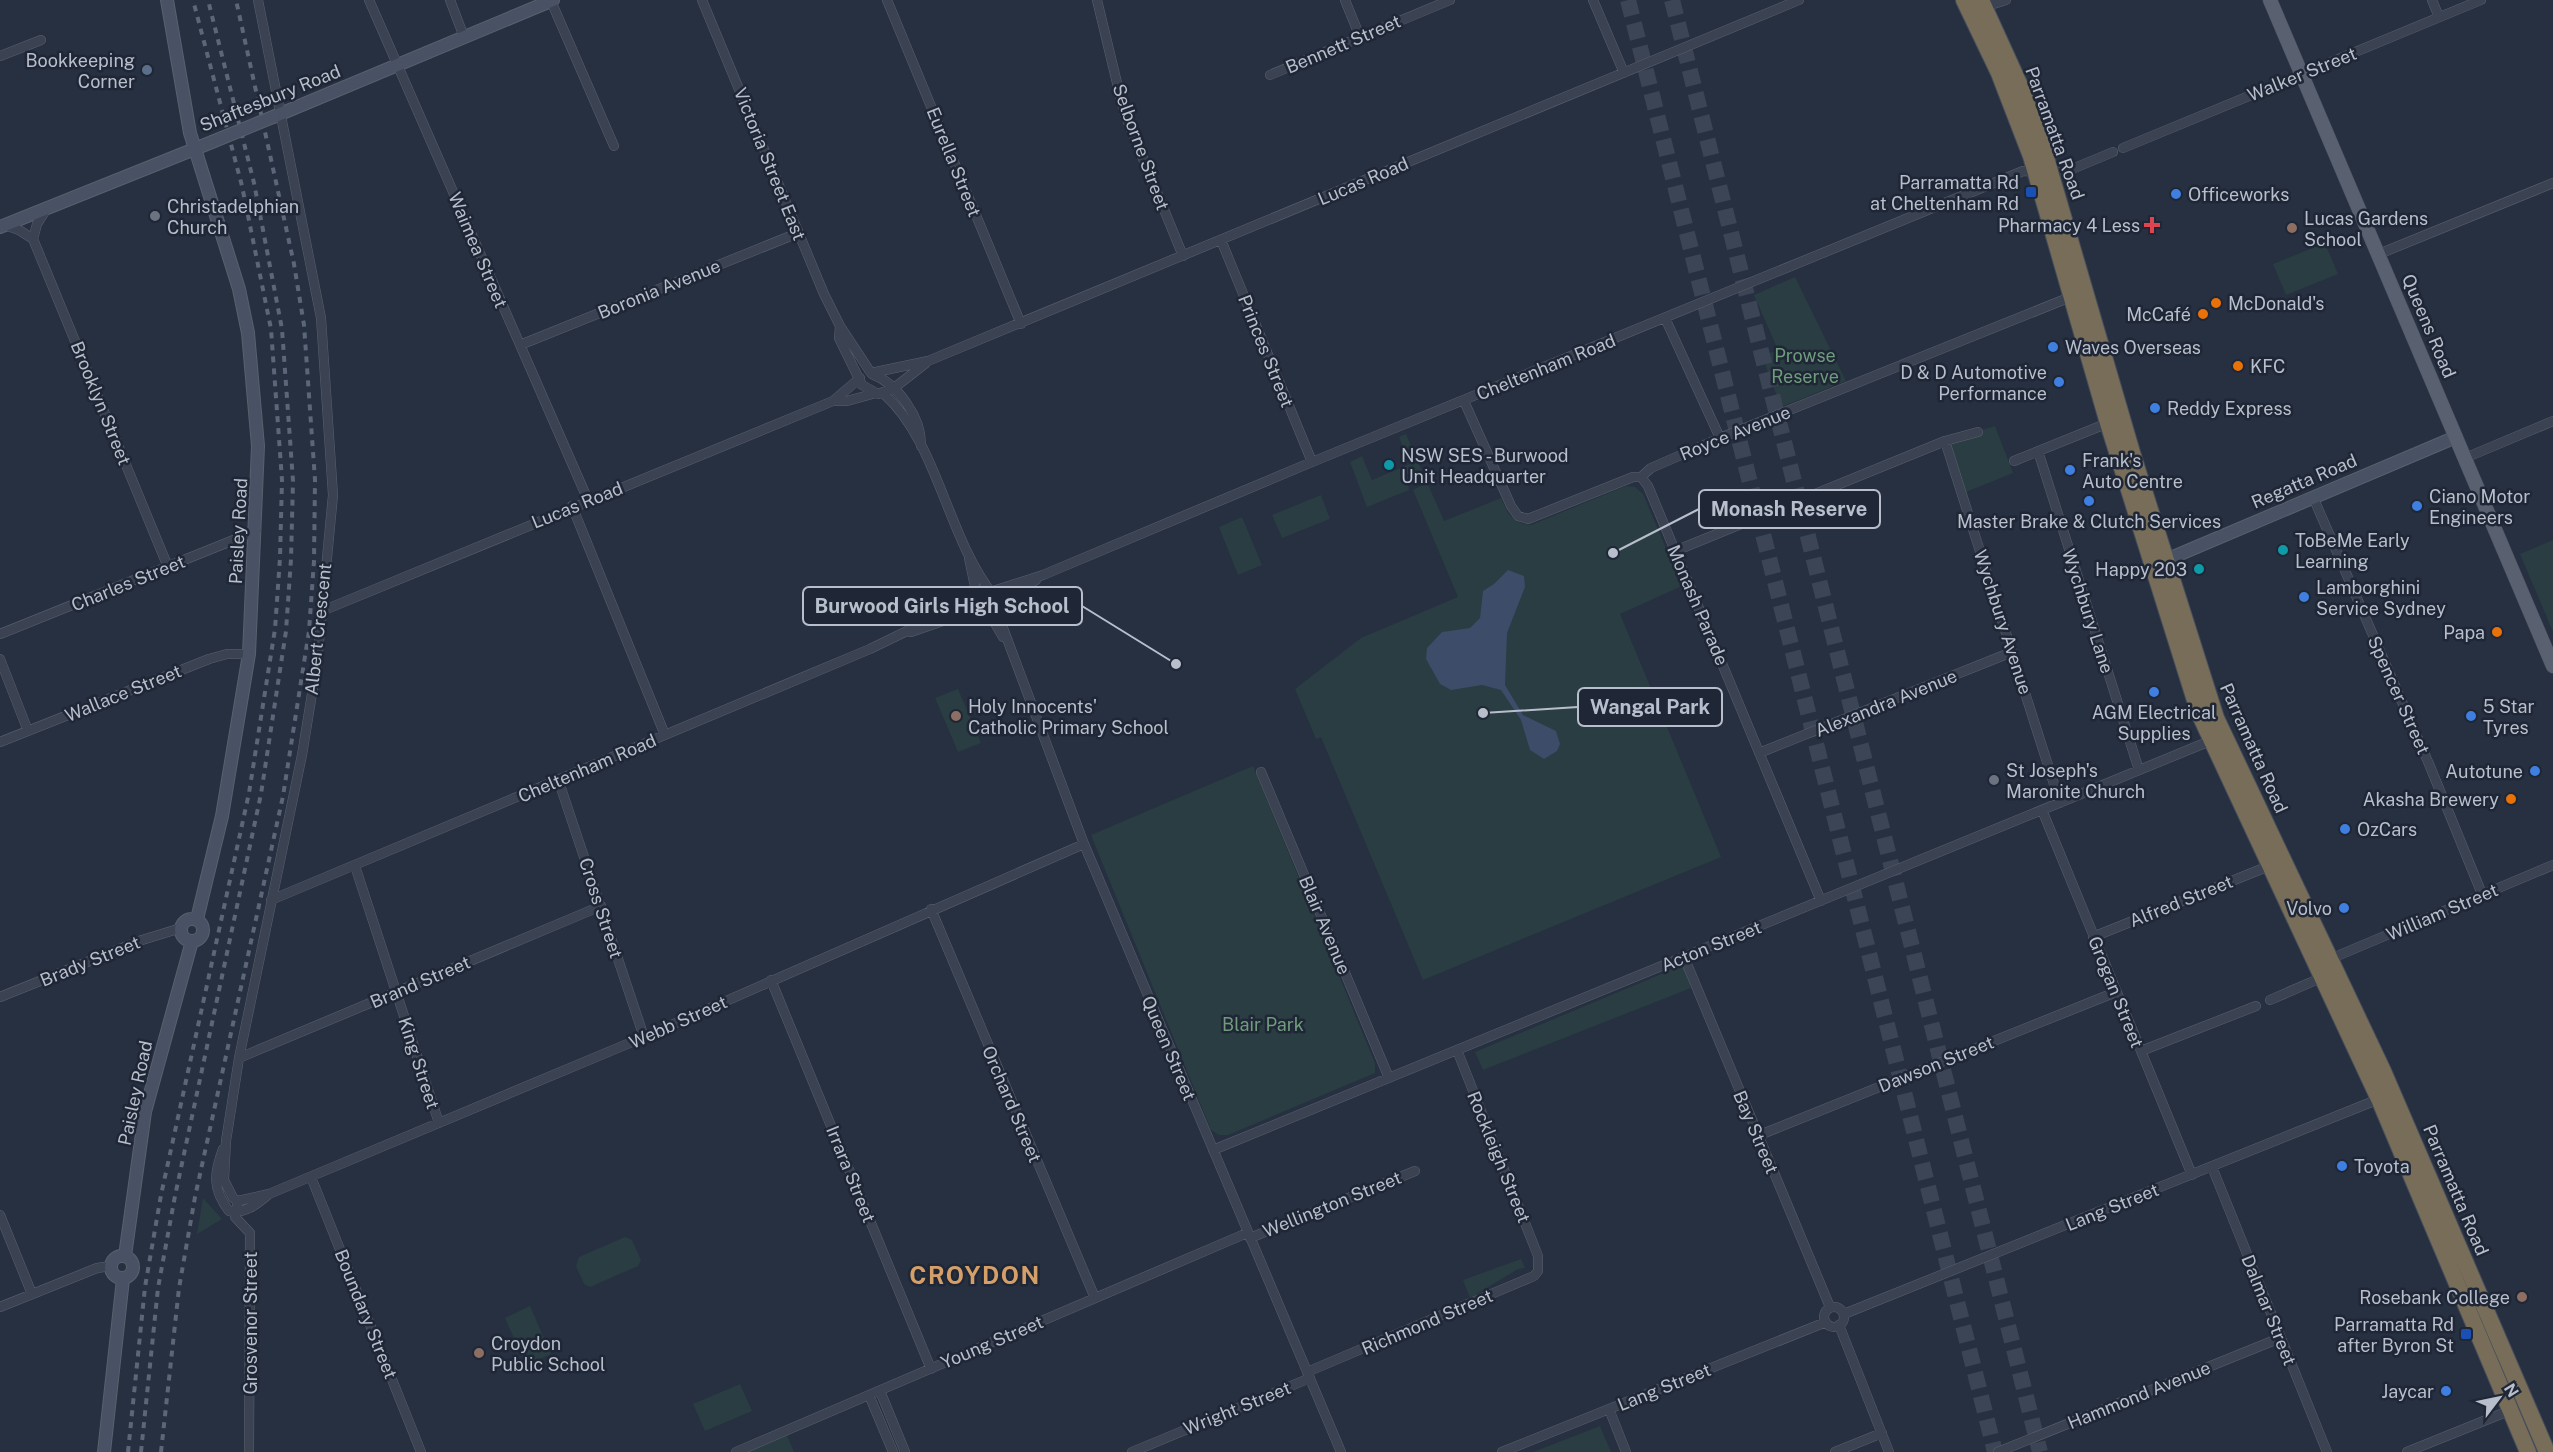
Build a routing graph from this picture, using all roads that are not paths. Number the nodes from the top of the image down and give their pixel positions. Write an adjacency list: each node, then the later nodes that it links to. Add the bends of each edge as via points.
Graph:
1 (167, 0): 30 (main road, Paisley Road)
2 (258, 0): 28 (street, Albert Crescent)
3 (369, 0): 24 (street, Waimea Street)
4 (450, 0): 20 (street)
5 (702, 0): 37 (street, Victoria Street East)
6 (887, 0): 44 (street, Eurella Street)
7 (1097, 0): 41 (street, Selborne Street, via 1124,112)
8 (1345, 0): 21 (street)
9 (1450, 0): 21 (street, Bennett Street)
10 (1593, 0): 25 (street)
11 (1799, 0): 25 (street, Lucas Road)
12 (1964, 0): 33 (highway, Parramatta Road)
13 (2006, 0): 18 (street)
14 (2270, 0): 27 (main road, Queens Road)
15 (2432, 0): 19 (street)
16 (2481, 0): 19 (street, Walker Street)
17 (552, 1): 20 (main road, Shaftesbury Road); 29 (street)
18 (1982, 4): 33 (highway, Parramatta Road, via 2022,90)
19 (2439, 17): 27 (street, Walker Street)
20 (464, 37): 24 (main road, Shaftesbury Road)
21 (1360, 37): 26 (street, Bennett Street)
22 (40, 40): 23 (street)
23 (0, 56)
24 (397, 66): 28 (main road, Shaftesbury Road); 46 (street, Waimea Street)
25 (1624, 73): 39 (street, Lucas Road)
26 (1270, 75)
27 (2301, 75): 31 (street, Walker Street); 40 (main road, Queens Road)
28 (276, 116): 30 (main road, Shaftesbury Road, bridge); 74 (street, Albert Crescent, via 310,254 322,330 333,495)
29 (614, 146)
30 (194, 148): 35 (main road, Shaftesbury Road); 67 (main road, Paisley Road, via 239,289 248,333 258,446)
31 (2123, 148)
32 (2113, 152): 33 (street, via 2065,172)
33 (2044, 172): 42 (highway, Parramatta Road); 43 (street, Cheltenham Road, via 2023,171); 69 (highway, Parramatta Road)
34 (2553, 183): 40 (street)
35 (47, 208): 36 (main road, Shaftesbury Road); 38 (street)
36 (3, 226): 38 (street)
37 (798, 232): 45 (street, Victoria Street East); 46 (street, Boronia Avenue)
38 (33, 239): 70 (street, Brooklyn Street)
39 (1221, 240): 41 (street, Lucas Road); 62 (street, Princes Street)
40 (2379, 254): 56 (main road, Queens Road)
41 (1183, 256): 44 (street, Lucas Road)
42 (2073, 296): 54 (highway, Parramatta Road); 57 (street, Royce Avenue)
43 (1665, 318): 52 (street, Cheltenham Road); 57 (street)
44 (1021, 324): 47 (street, Lucas Road)
45 (840, 326): 48 (street, Victoria Street East); 49 (street, Victoria Street East, via 839,338)
46 (520, 345): 65 (street, Waimea Street)
47 (928, 361): 48 (street, Lucas Road); 50 (street, Lucas Road)
48 (871, 373): 49 (street, Lucas Road); 50 (street)
49 (860, 378): 50 (street, Victoria Street East, via 862,386); 51 (street, Lucas Road)
50 (885, 390): 51 (street, Lucas Road); 72 (street, Victoria Street East, via 921,446)
51 (833, 401): 65 (street, Lucas Road)
52 (1464, 401): 62 (street, Cheltenham Road); 63 (street, Royce Avenue, via 1518,516 1534,517)
53 (2553, 421): 60 (street)
54 (2108, 423): 59 (street); 83 (highway, Parramatta Road)
55 (1978, 432): 58 (street)
56 (2456, 437): 60 (main road, Queens Road); 64 (main road, Regatta Road)
57 (1720, 438): 63 (street, Royce Avenue, via 1651,468)
58 (1945, 441): 68 (street); 77 (street, Wychbury Avenue)
59 (2038, 451): 61 (street); 86 (street, Wychbury Lane)
60 (2464, 458): 80 (main road, Queens Road)
61 (2014, 461)
62 (1312, 462): 71 (street, Cheltenham Road)
63 (1641, 477): 68 (street, Monash Parade)
64 (2313, 497): 69 (main road, Regatta Road); 95 (street, Spencer Street)
65 (588, 500): 66 (street, Lucas Road)
66 (572, 506): 74 (street, Lucas Road); 82 (street)
67 (256, 531): 70 (street, Charles Street); 78 (main road, Paisley Road)
68 (1675, 551): 85 (street, Monash Parade)
69 (2166, 560): 105 (highway, Parramatta Road, via 2216,718)
70 (168, 567): 75 (street, Charles Street)
71 (1043, 575): 72 (street, Cheltenham Road); 73 (street, Cheltenham Road)
72 (984, 594): 73 (street, via 994,596); 73 (street, via 978,601); 76 (street, Cheltenham Road)
73 (989, 605): 76 (street, Cheltenham Road); 91 (street, Queen Street)
74 (322, 611): 96 (street, Albert Crescent, via 302,755)
75 (0, 634)
76 (903, 634): 82 (street, Cheltenham Road)
77 (2012, 652): 85 (street, Alexandra Avenue); 89 (street, Wychbury Avenue)
78 (249, 654): 81 (street, Wallace Street, via 209,659); 100 (main road, Paisley Road, via 222,816)
79 (0, 659): 81 (street)
80 (2553, 666)
81 (28, 731): 84 (street, Wallace Street)
82 (665, 735): 88 (street, Cheltenham Road)
83 (2210, 741): 86 (street, Acton Street); 94 (highway, Parramatta Road)
84 (0, 742)
85 (1759, 753): 97 (street, Monash Parade)
86 (2139, 770): 89 (street, Acton Street)
87 (1261, 772): 117 (street, Blair Avenue)
88 (558, 779): 93 (street, Cheltenham Road); 98 (street, Cross Street)
89 (2060, 803): 90 (street, Acton Street)
90 (2042, 810): 97 (street, Acton Street); 102 (street, Grogan Street)
91 (1084, 844): 99 (street, Webb Street); 121 (street, Queen Street)
92 (2553, 865): 95 (street, William Street)
93 (355, 866): 96 (street, Cheltenham Road); 108 (street, King Street)
94 (2269, 866): 102 (street, Alfred Street); 106 (highway, Parramatta Road)
95 (2482, 894): 105 (street, William Street)
96 (271, 900): 116 (street, Albert Crescent)
97 (1821, 901): 104 (street, Acton Street)
98 (601, 906): 108 (street, Brand Street); 113 (street, Cross Street)
99 (931, 909): 107 (street, Webb Street); 137 (street, Orchard Street)
100 (197, 919): 101 (main road, via 189,919); 103 (main road, via 204,931)
101 (181, 928): 103 (main road, via 185,938); 110 (street, Brady Street)
102 (2093, 937): 109 (street, Grogan Street)
103 (192, 941): 132 (main road, Paisley Road, via 146,1112)
104 (1684, 957): 114 (street, Acton Street); 120 (street, Bay Street)
105 (2331, 959): 167 (highway, Parramatta Road, via 2410,1131)
106 (2323, 977): 111 (street); 118 (highway, Parramatta Road)
107 (771, 980): 113 (street, Webb Street); 144 (street, Irrara Street)
108 (396, 992): 116 (street, Brand Street); 119 (street, King Street)
109 (2116, 992): 115 (street, Grogan Street); 120 (street, Dawson Street)
110 (0, 997)
111 (2270, 1000)
112 (2256, 1006): 115 (street)
113 (644, 1037): 119 (street, Webb Street)
114 (1456, 1050): 117 (street, Acton Street); 133 (street, Rockleigh Street)
115 (2141, 1051): 124 (street, Grogan Street)
116 (239, 1058): 126 (street, Albert Crescent, via 226,1141 215,1169)
117 (1389, 1078): 121 (street, Acton Street)
118 (2379, 1099): 122 (street, Lang Street); 149 (highway, Parramatta Road)
119 (438, 1123): 125 (street, Webb Street)
120 (1757, 1136): 139 (street, Bay Street)
121 (1212, 1150): 131 (street, Queen Street)
122 (2212, 1167): 124 (street, Lang Street); 143 (street, Dalmar Street)
123 (1415, 1171): 131 (street, Wellington Street)
124 (2192, 1174): 140 (street, Lang Street)
125 (311, 1177): 127 (street, Webb Street); 153 (street, Boundary Street)
126 (220, 1181): 128 (street); 129 (street, via 220,1198 229,1211)
127 (269, 1194): 128 (street, Webb Street); 129 (street, Webb Street, via 254,1207)
128 (238, 1201): 129 (street)
129 (235, 1212): 152 (street, Grosvenor Street, via 250,1233)
130 (0, 1215): 136 (street)
131 (1249, 1235): 137 (street, Young Street); 145 (street, Queen Street)
132 (125, 1256): 134 (main road, via 117,1257); 135 (main road, via 133,1268)
133 (1539, 1264): 145 (street, Richmond Street, via 1534,1276)
134 (111, 1266): 135 (main road, via 114,1275); 136 (street)
135 (123, 1279): 151 (main road)
136 (32, 1294): 138 (street)
137 (1095, 1298): 144 (street, Young Street)
138 (0, 1307)
139 (1830, 1307): 140 (street, via 1840,1308); 141 (street, via 1825,1312)
140 (1844, 1314): 142 (street)
141 (1826, 1322): 142 (street); 148 (street, Lang Street)
142 (1839, 1326): 150 (street)
143 (2280, 1338): 163 (street, Hammond Avenue); 164 (street, Dalmar Street)
144 (931, 1369): 146 (street, Young Street)
145 (1308, 1375): 157 (street, Wright Street); 158 (street, Queen Street)
146 (880, 1391): 147 (street, Young Street); 156 (street)
147 (869, 1395): 154 (street, Young Street); 155 (street)
148 (1609, 1409): 159 (street, Lang Street); 160 (street)
149 (2511, 1410): 165 (street); 166 (highway, Parramatta Road)
150 (1882, 1433): 161 (street); 162 (street)
151 (104, 1452)
152 (249, 1452)
153 (422, 1452)
154 (736, 1452)
155 (893, 1452)
156 (905, 1452)
157 (1132, 1452)
158 (1341, 1452)
159 (1502, 1452)
160 (1626, 1452)
161 (1835, 1452)
162 (1889, 1452)
163 (1998, 1452)
164 (2326, 1452)
165 (2407, 1452)
166 (2528, 1452)
167 (2547, 1452)

